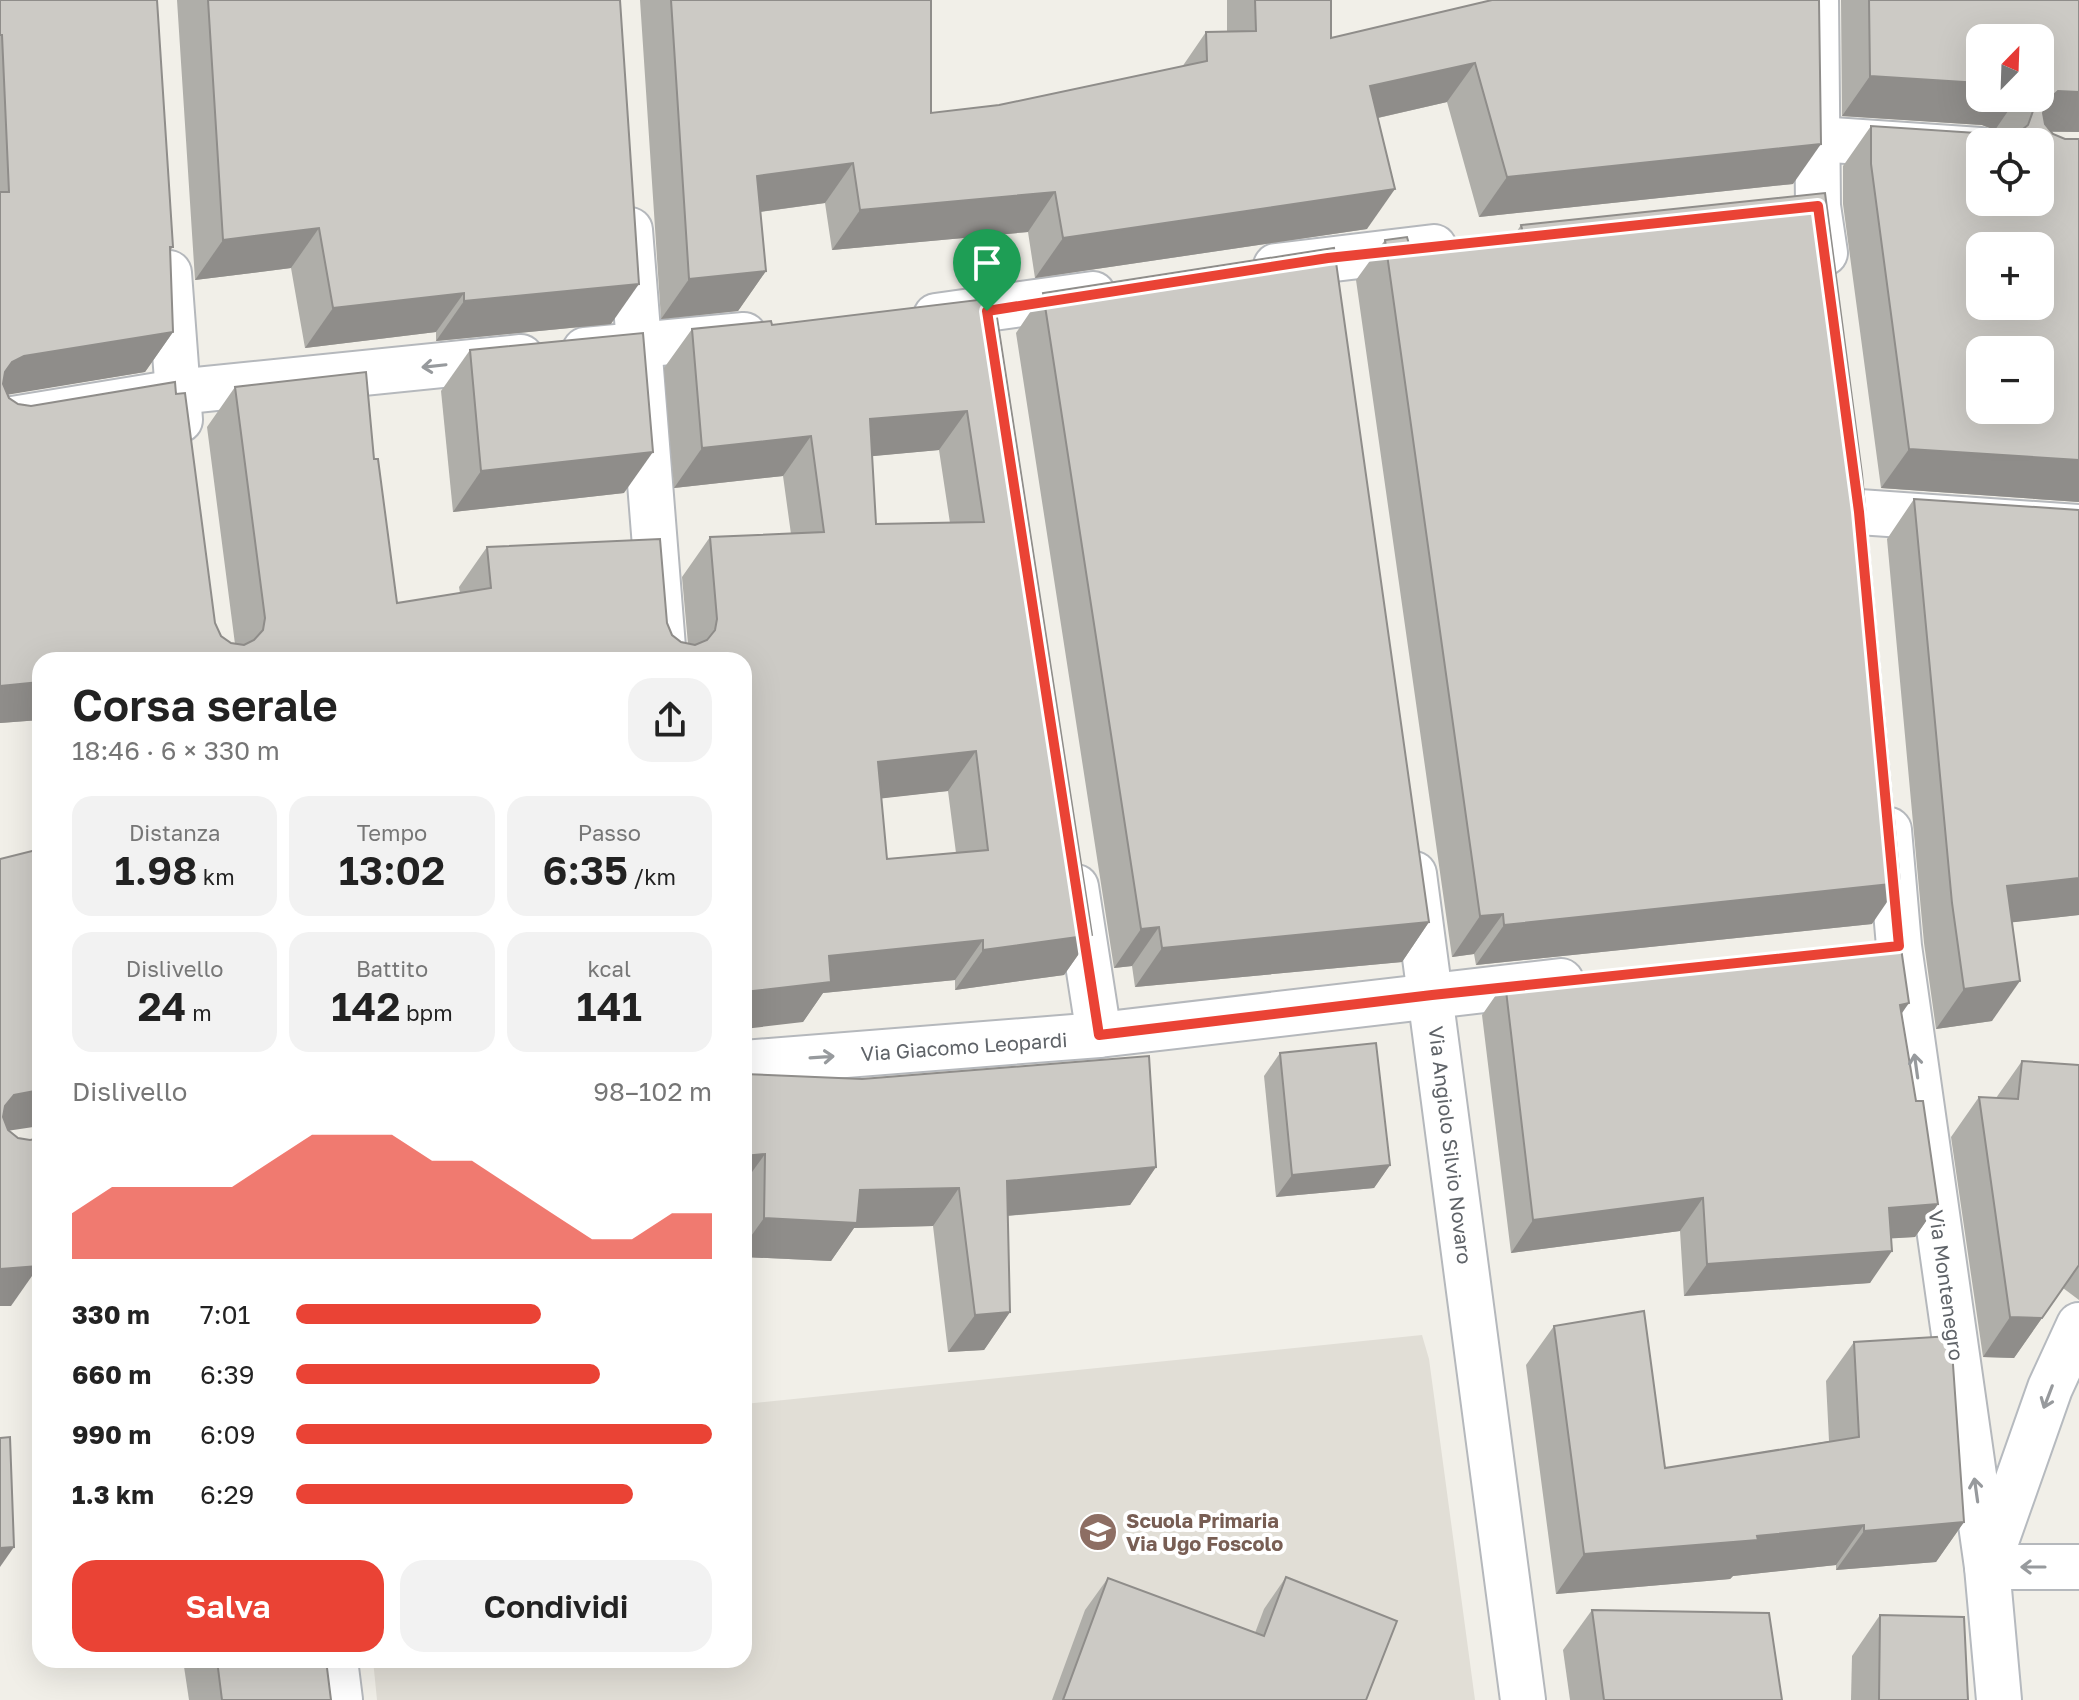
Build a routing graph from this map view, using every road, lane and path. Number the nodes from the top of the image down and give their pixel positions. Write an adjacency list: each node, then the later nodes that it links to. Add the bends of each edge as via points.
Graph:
1 (1816, 0): 2 (street)
2 (1817, 139): 3 (street); 5 (street)
3 (1966, 149)
4 (627, 184): 16 (street)
5 (1818, 206): 6 (street); 12 (street)
6 (1771, 211)
7 (167, 236): 17 (street)
8 (1470, 243): 9 (street)
9 (1328, 258): 10 (street); 13 (street)
10 (1235, 272)
11 (1126, 289): 14 (street, via 989,326)
12 (1831, 298)
13 (1334, 305)
14 (891, 320)
15 (780, 331): 16 (street)
16 (637, 345): 17 (street, one-way to 17); 24 (street)
17 (177, 392): 18 (street); 19 (street)
18 (0, 421)
19 (185, 455)
20 (1853, 466): 21 (street)
21 (1859, 512): 22 (street); 23 (street)
22 (2079, 527)
23 (1864, 559)
24 (663, 652)
25 (1885, 791): 33 (street, Via Montenegro, one-way to 25, via 1878,948)
26 (1409, 840): 29 (street, Via Angiolo Silvio Novaro)
27 (1069, 846): 30 (street)
28 (1605, 977): 29 (street, Via Giacomo Leopardi)
29 (1432, 995): 30 (street, Via Giacomo Leopardi); 37 (street, Via Angiolo Silvio Novaro)
30 (1099, 1035): 31 (street, Via Giacomo Leopardi, one-way to 30)
31 (752, 1062)
32 (2079, 1325): 33 (street, one-way to 33, via 2050,1388)
33 (1987, 1567): 34 (street, one-way to 33); 38 (street, Via Montenegro)
34 (2079, 1567)
35 (336, 1668): 36 (street)
36 (340, 1700)
37 (1523, 1700)
38 (1999, 1700)

